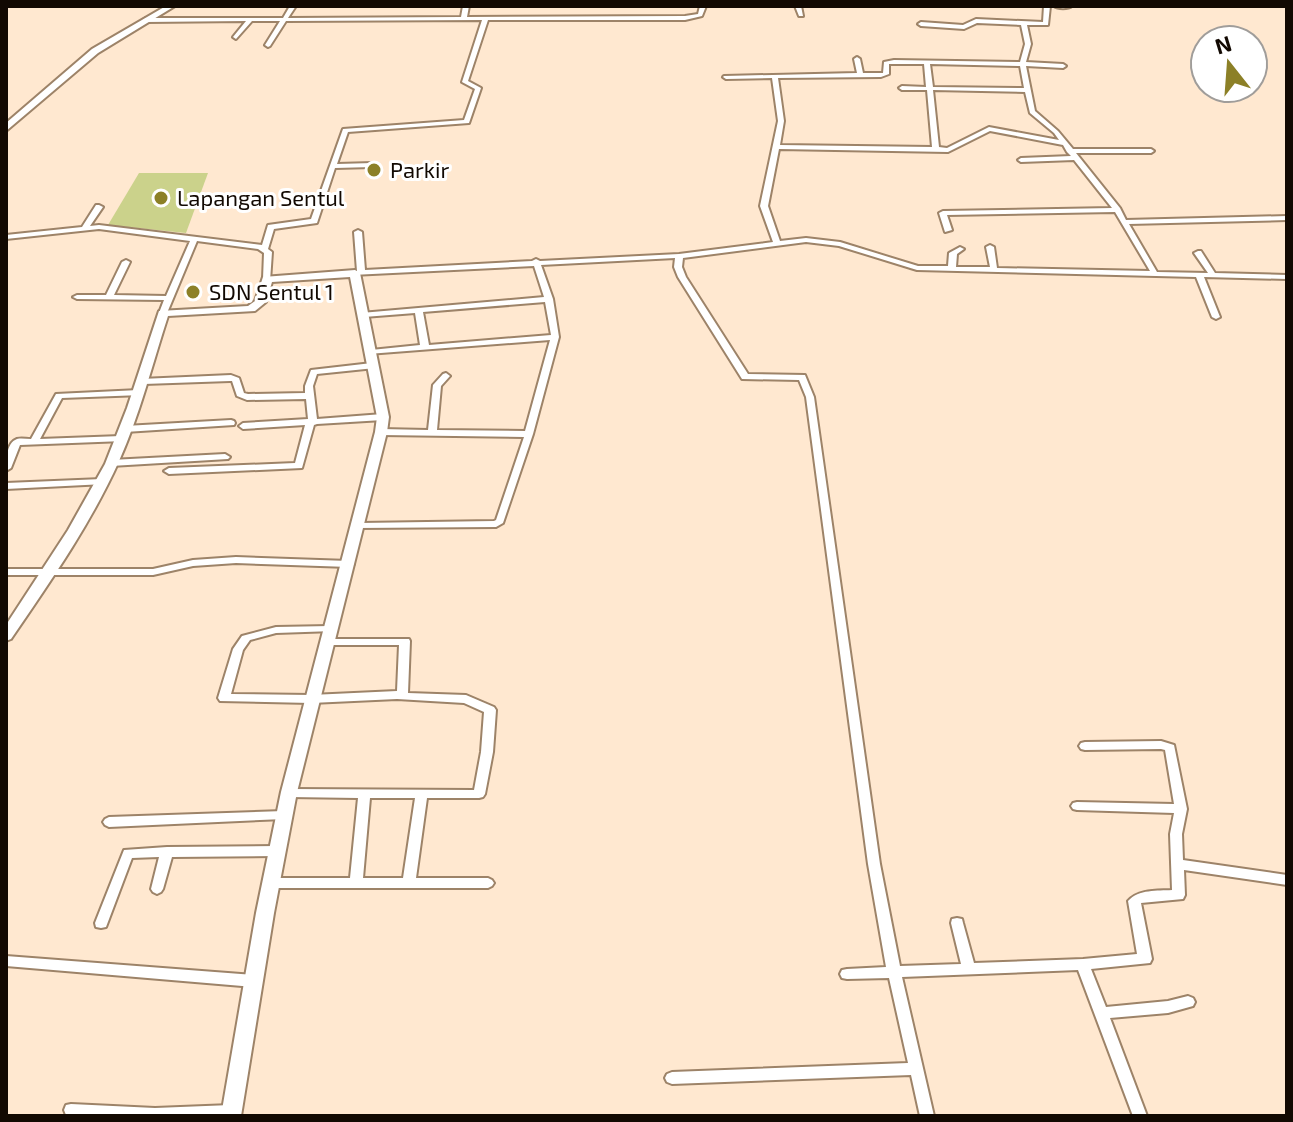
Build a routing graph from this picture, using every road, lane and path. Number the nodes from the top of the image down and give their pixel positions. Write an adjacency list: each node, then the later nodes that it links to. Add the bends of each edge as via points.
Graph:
1 (171, 6): 13 (street)
2 (293, 6): 16 (street)
3 (322, 6): 15 (street)
4 (466, 6): 11 (street)
5 (703, 6): 12 (street, via 701,14 690,18)
6 (798, 6): 10 (street)
7 (1047, 6): 18 (street, via 1047,23)
8 (1057, 6): 9 (street)
9 (1069, 6)
10 (801, 15)
11 (464, 18): 12 (street); 15 (street)
12 (486, 18): 39 (street, via 465,82 478,88 467,122 347,129)
13 (146, 20): 14 (street); 31 (street, via 95,51)
14 (250, 20): 16 (street); 19 (street)
15 (317, 20): 16 (street)
16 (286, 21): 20 (street)
17 (921, 24): 18 (street)
18 (1024, 24): 23 (street, via 1028,44)
19 (236, 37)
20 (268, 45)
21 (857, 59): 26 (street)
22 (927, 62): 23 (street); 26 (street, via 889,62 884,75); 29 (street)
23 (1023, 64): 24 (street); 30 (street)
24 (1063, 66)
25 (775, 76): 26 (street); 27 (street); 33 (street, via 781,111)
26 (861, 76)
27 (726, 77)
28 (902, 88): 29 (street)
29 (931, 88): 30 (street); 34 (street)
30 (1027, 90): 32 (street, via 1032,112)
31 (6, 128)
32 (1063, 143): 34 (street, via 989,129 948,150); 36 (street)
33 (777, 147): 34 (street); 49 (street, via 764,206)
34 (936, 149)
35 (1151, 151): 36 (street)
36 (1072, 154): 37 (street); 41 (street)
37 (1021, 160)
38 (373, 165): 39 (street)
39 (334, 166): 51 (street, via 314,221 271,227)
40 (99, 207): 44 (street)
41 (1117, 210): 43 (street); 45 (street, via 943,213)
42 (1287, 218): 43 (street)
43 (1125, 222): 60 (street)
44 (85, 228): 47 (street); 48 (street)
45 (948, 230)
46 (358, 232): 59 (street)
47 (6, 237)
48 (194, 240): 51 (street); 67 (street)
49 (777, 242): 54 (street); 57 (street, via 823,241 910,267)
50 (990, 247): 58 (street)
51 (265, 248): 64 (street)
52 (960, 249): 57 (street, via 953,253)
53 (1198, 253): 62 (street)
54 (679, 256): 55 (street); 124 (street, via 682,277 745,377 804,377)
55 (536, 261): 59 (street); 68 (street)
56 (126, 262): 66 (street)
57 (952, 269): 58 (street)
58 (994, 270): 60 (street)
59 (358, 272): 64 (street); 71 (street)
60 (1155, 274): 61 (street)
61 (1199, 275): 62 (street); 72 (street)
62 (1213, 275): 63 (street)
63 (1287, 277)
64 (267, 279): 70 (street, via 260,302 251,309)
65 (77, 297): 66 (street)
66 (109, 297): 67 (street)
67 (169, 298): 70 (street)
68 (549, 299): 69 (street); 73 (street)
69 (419, 311): 71 (street); 74 (street)
70 (163, 313): 77 (street)
71 (364, 315): 75 (street)
72 (1216, 317)
73 (555, 337): 74 (street); 85 (street)
74 (425, 348): 75 (street)
75 (372, 359): 78 (street, via 314,372); 81 (street)
76 (446, 376): 83 (street, via 437,385)
77 (142, 387): 78 (street, via 231,378 247,397); 84 (street); 86 (street, via 59,396)
78 (310, 396): 80 (street)
79 (231, 423): 84 (street)
80 (312, 423): 81 (street); 82 (street); 90 (street, via 297,467)
81 (382, 425): 83 (street); 93 (street)
82 (243, 426)
83 (432, 432): 85 (street)
84 (123, 434): 86 (street); 88 (street)
85 (529, 434): 93 (street, via 498,523)
86 (34, 441): 89 (street, via 14,444)
87 (225, 457): 88 (street)
88 (111, 463): 91 (street)
89 (6, 468)
90 (169, 471)
91 (102, 482): 92 (street); 95 (street)
92 (6, 486)
93 (360, 526): 94 (street)
94 (349, 564): 95 (street, via 236,560 153,572); 98 (street)
95 (50, 571): 96 (street); 97 (street)
96 (6, 572)
97 (11, 621): 99 (street)
98 (329, 635): 100 (street, via 405,641); 101 (street); 101 (street, via 276,630 246,638 224,696)
99 (6, 636)
100 (400, 696): 101 (street); 105 (street, via 466,699 492,714 481,792)
101 (311, 699): 103 (street)
102 (1085, 746): 107 (street, via 1168,747)
103 (289, 793): 104 (street); 108 (street)
104 (364, 794): 105 (street); 114 (street)
105 (421, 795): 115 (street)
106 (1077, 806): 107 (street)
107 (1181, 809): 112 (street)
108 (284, 815): 109 (street); 110 (street)
109 (109, 822)
110 (277, 851): 111 (street); 116 (street)
111 (167, 852): 118 (street); 119 (street, via 128,853)
112 (1177, 864): 113 (street); 122 (street, via 1179,895 1134,901 1145,959)
113 (1287, 880)
114 (356, 881): 115 (street); 116 (street)
115 (409, 881): 117 (street)
116 (272, 883): 126 (street)
117 (488, 883)
118 (157, 889)
119 (101, 923)
120 (957, 923): 123 (street)
121 (6, 961): 126 (street)
122 (1083, 964): 123 (street); 128 (street)
123 (969, 970): 124 (street)
124 (894, 972): 125 (street); 129 (street)
125 (847, 974)
126 (254, 981): 132 (street)
127 (1188, 1002): 128 (street)
128 (1101, 1013): 134 (street)
129 (916, 1069): 130 (street); 133 (street)
130 (672, 1078)
131 (71, 1110): 132 (street)
132 (231, 1114)
133 (927, 1116)
134 (1140, 1116)

